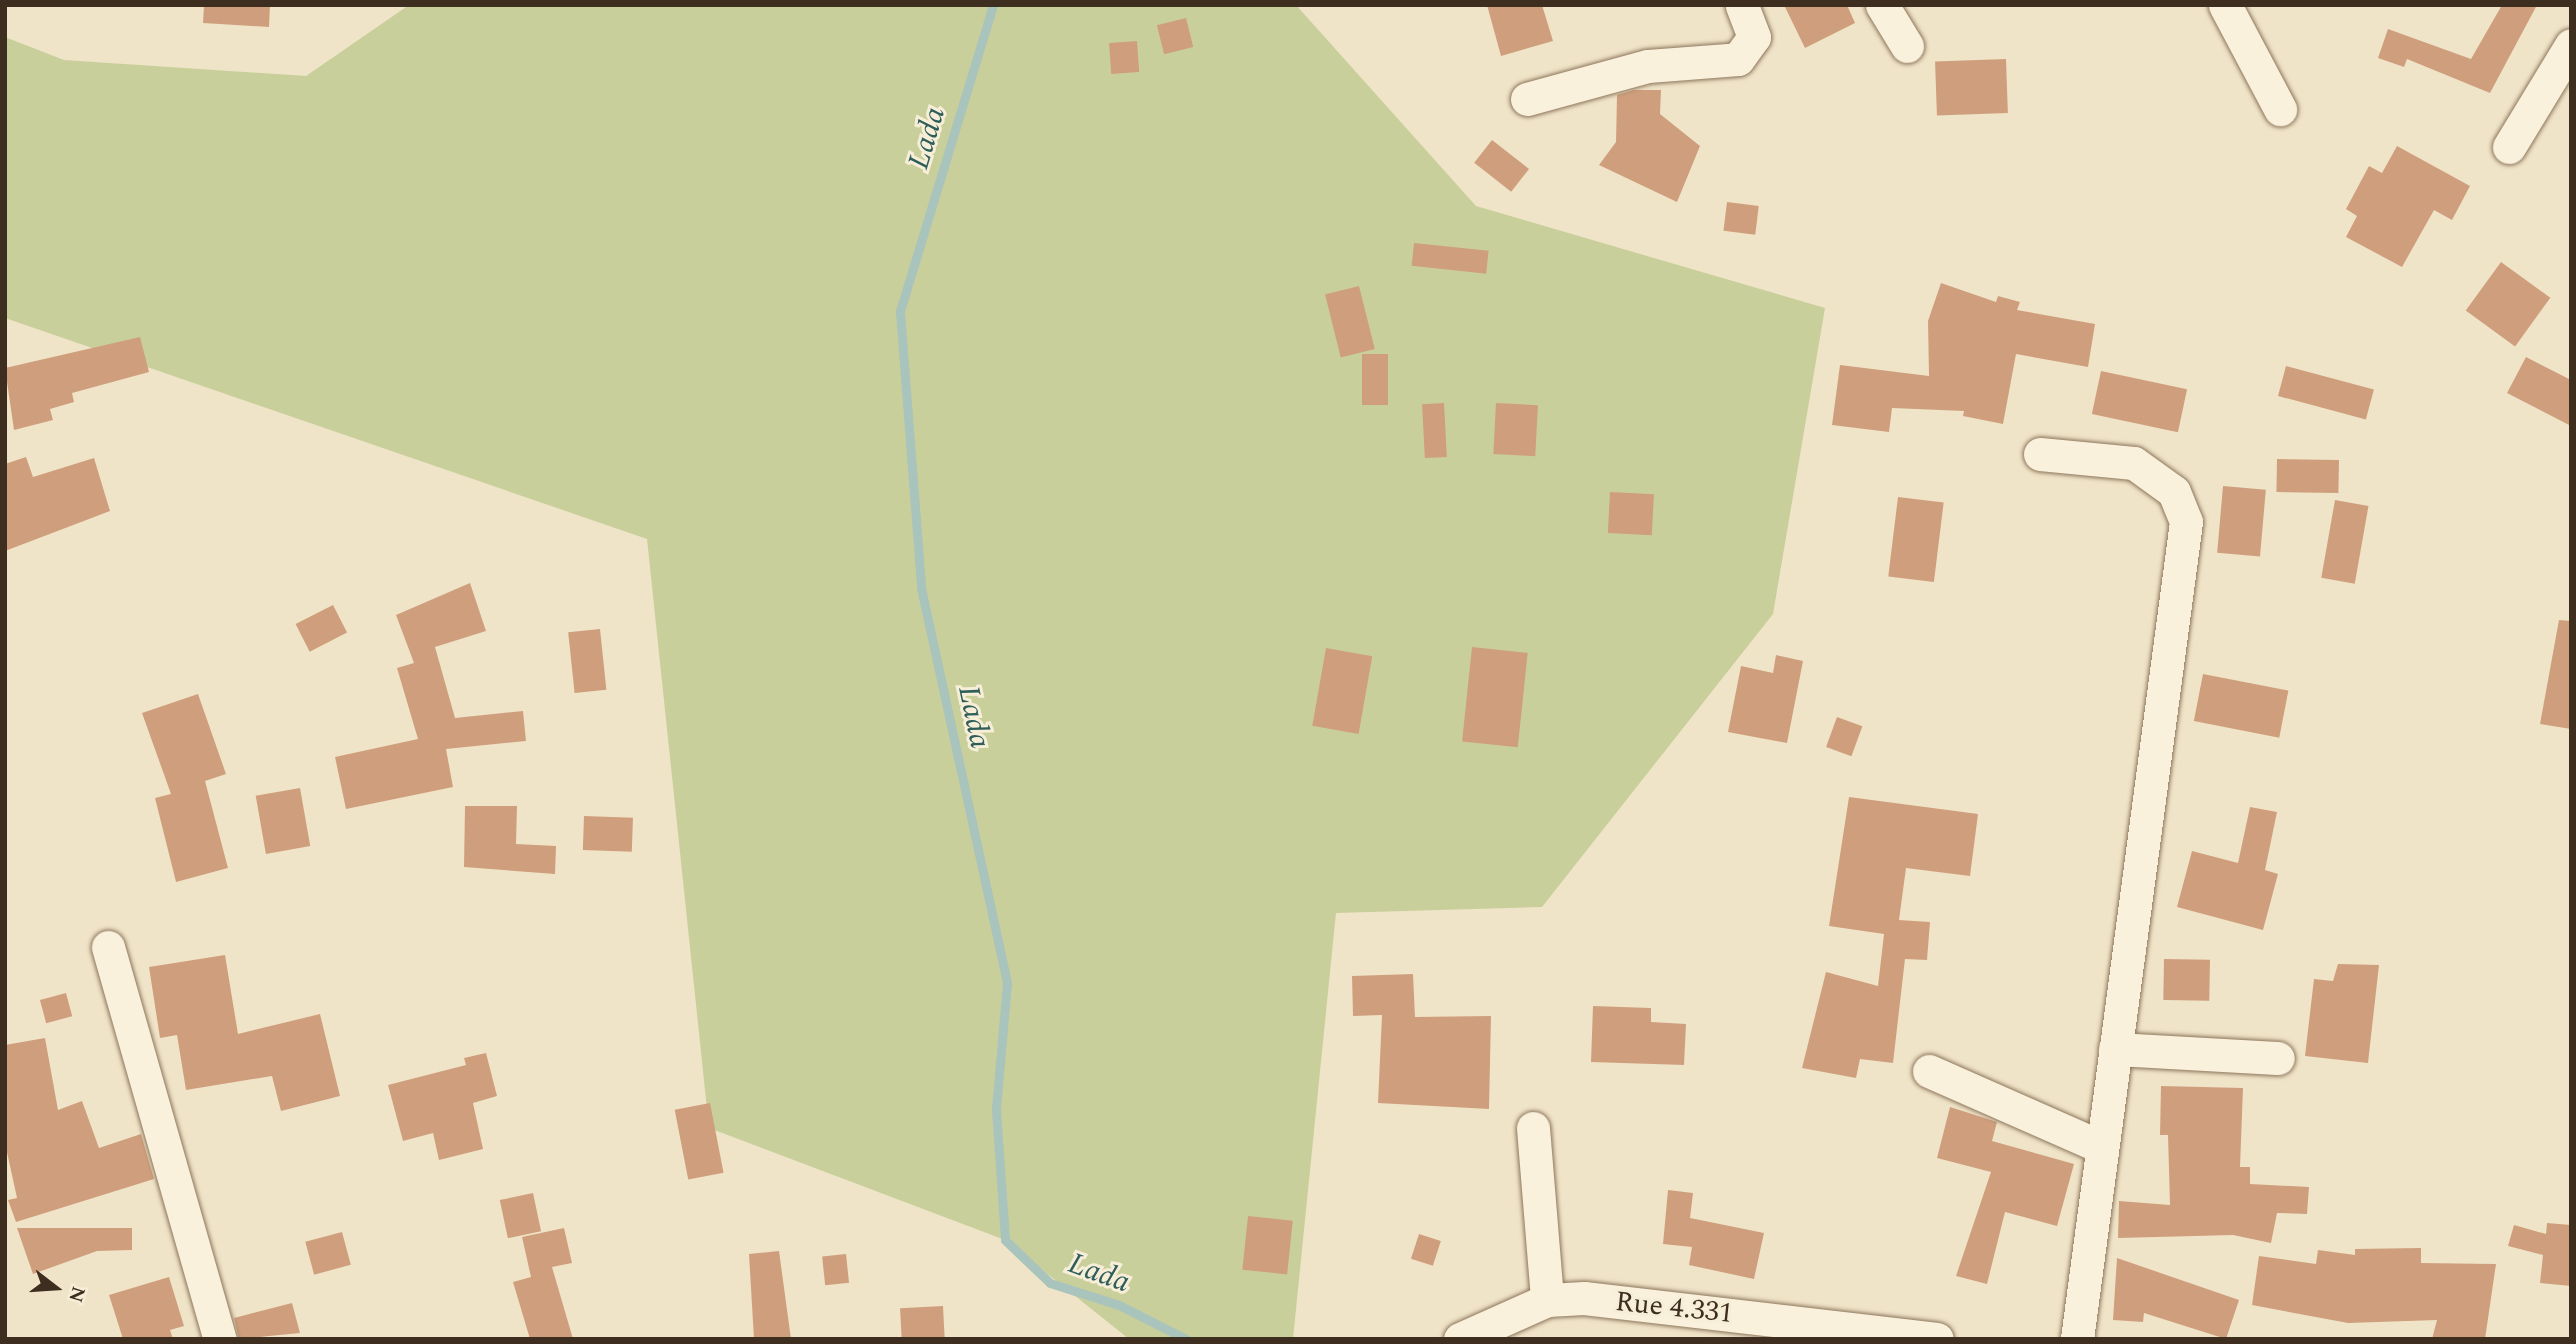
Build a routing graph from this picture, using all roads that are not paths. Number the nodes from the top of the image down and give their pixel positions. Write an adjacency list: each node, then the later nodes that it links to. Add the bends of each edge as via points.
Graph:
1 (1742, 5): 6 (street, via 1754,37 1738,59 1648,66)
2 (1881, 5): 5 (street)
3 (2225, 5): 7 (street)
4 (2571, 45): 8 (street)
5 (1907, 46)
6 (1527, 100)
7 (2280, 109)
8 (2509, 147)
9 (2040, 454): 11 (street, via 2134,463 2174,492 2186,522)
10 (108, 947): 19 (street)
11 (2115, 1049): 12 (street); 15 (street)
12 (2278, 1058)
13 (1929, 1071): 15 (street)
14 (1533, 1128): 16 (street)
15 (2101, 1147): 22 (street)
16 (1547, 1300): 17 (street, Rue 4.331); 20 (street, Rue 4.331)
17 (1709, 1325): 18 (street, Rue 4.331)
18 (1931, 1338): 21 (street, Rue 4.331)
19 (220, 1339)
20 (1460, 1339)
21 (1937, 1339)
22 (2077, 1339)

